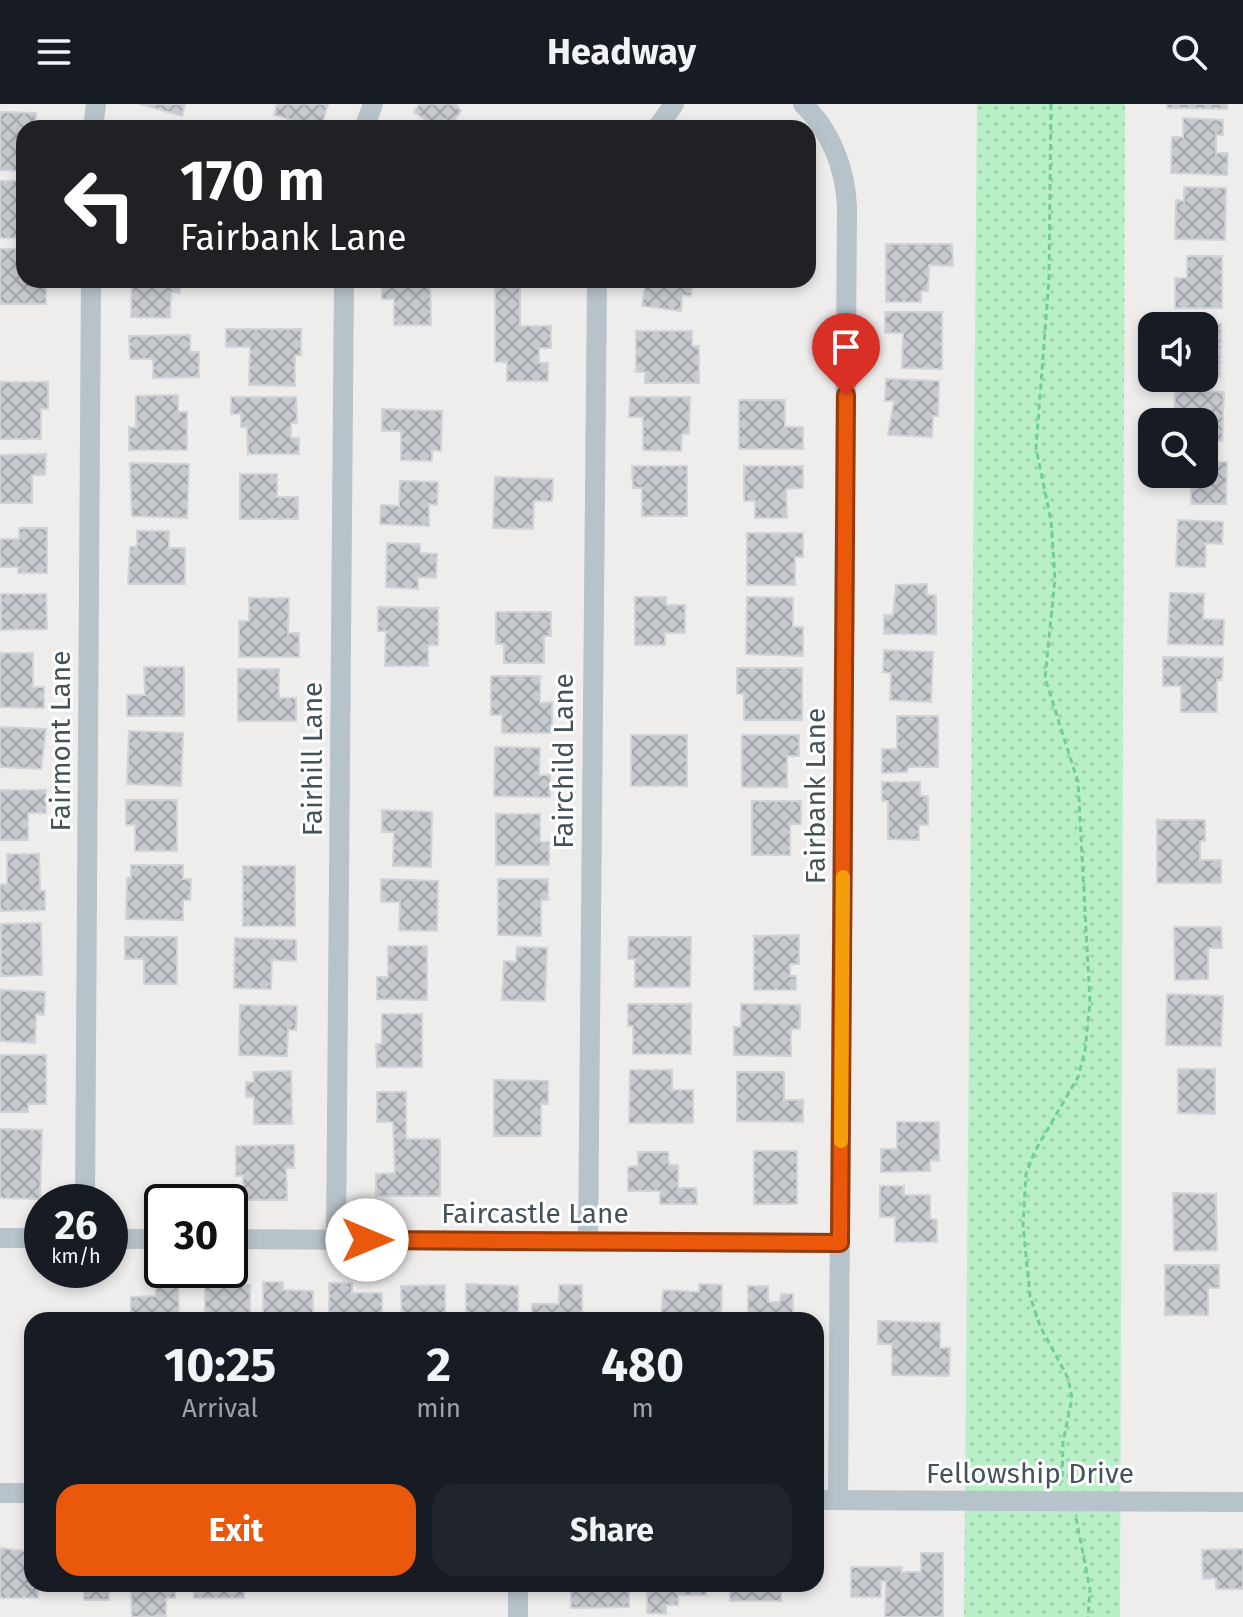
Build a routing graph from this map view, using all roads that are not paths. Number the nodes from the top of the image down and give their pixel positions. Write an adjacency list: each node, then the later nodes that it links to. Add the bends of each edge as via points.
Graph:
1 (803, 104): 2 (street, Fairbank Lane)
2 (815, 120)
3 (816, 121): 13 (street, Fairbank Lane, via 841,167 847,206)
4 (91, 288): 7 (street, Fairmont Lane)
5 (344, 288): 11 (street, Fairhill Lane)
6 (597, 288): 12 (street, Fairchild Lane)
7 (85, 1184)
8 (0, 1238): 9 (street)
9 (24, 1238)
10 (248, 1239): 11 (street, Faircastle Lane)
11 (336, 1239): 12 (street, Faircastle Lane)
12 (588, 1242): 13 (street, Faircastle Lane)
13 (840, 1243): 17 (street, Fairbank Lane)
14 (0, 1493): 15 (street)
15 (24, 1493)
16 (824, 1500): 17 (street, Fellowship Drive)
17 (838, 1500): 18 (street, Fellowship Drive)
18 (1243, 1502)
19 (518, 1592): 20 (street)
20 (518, 1617)

